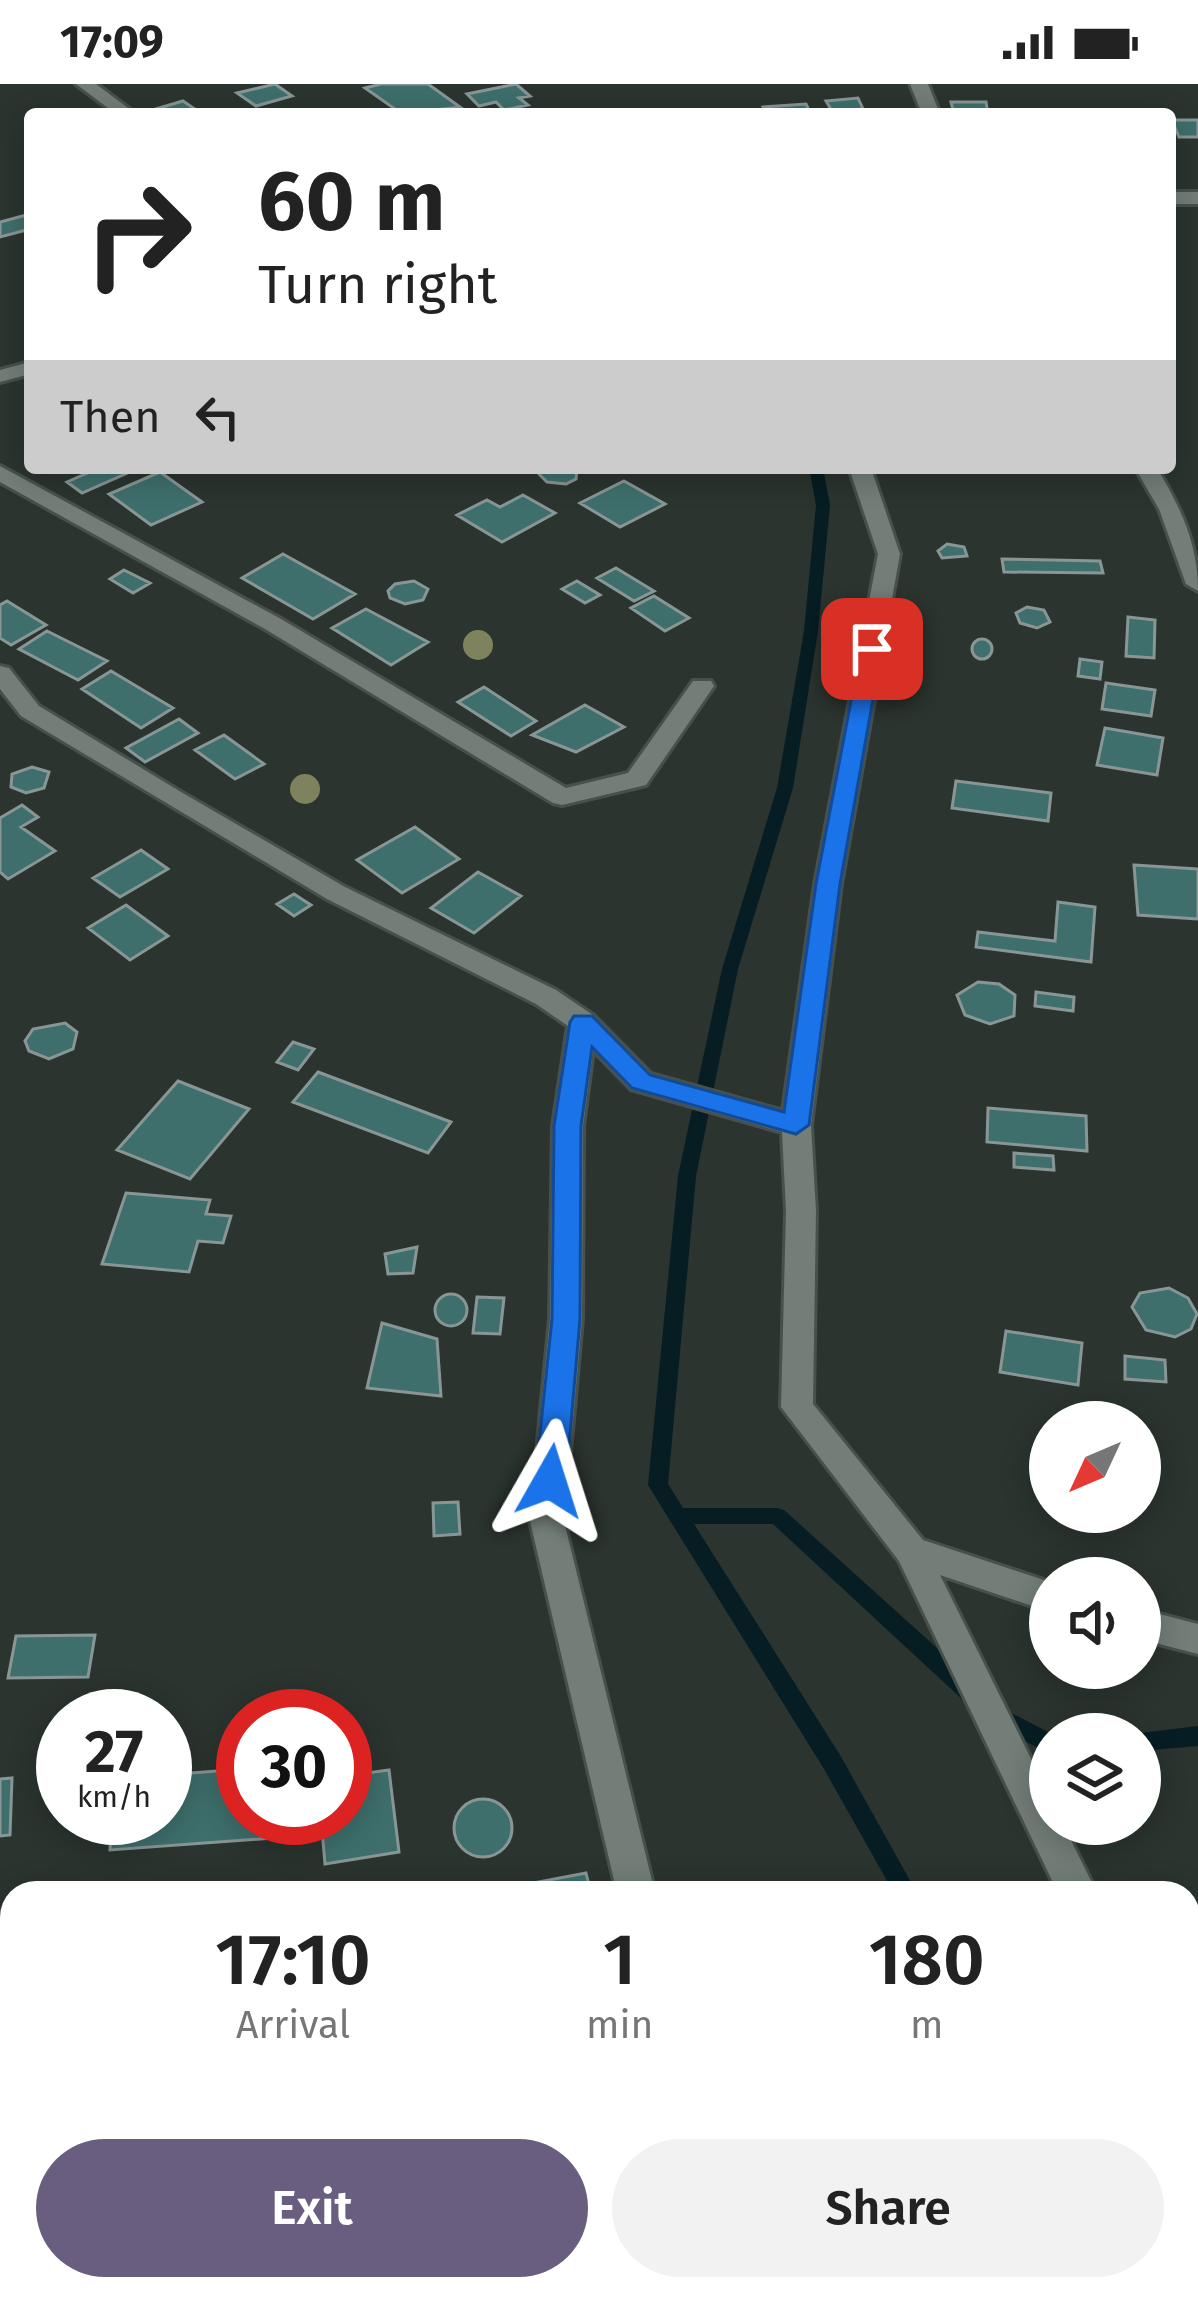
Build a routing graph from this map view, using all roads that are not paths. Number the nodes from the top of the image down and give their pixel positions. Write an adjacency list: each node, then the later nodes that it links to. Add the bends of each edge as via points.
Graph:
1 (85, 84): 2 (street)
2 (119, 108)
3 (0, 473): 8 (street, via 562,797 637,779)
4 (862, 474): 10 (street, via 889,554 828,884)
5 (1150, 474): 6 (street)
6 (1198, 584)
7 (0, 673): 9 (street, via 30,711 172,798)
8 (702, 686)
9 (583, 1022): 10 (street, via 641,1082); 15 (street, via 568,1126 566,1319 547,1522)
10 (796, 1125): 11 (street, via 797,1407)
11 (911, 1551): 12 (street); 16 (street)
12 (1029, 1590)
13 (1161, 1630): 14 (street)
14 (1198, 1640)
15 (633, 1881)
16 (1072, 1881)

